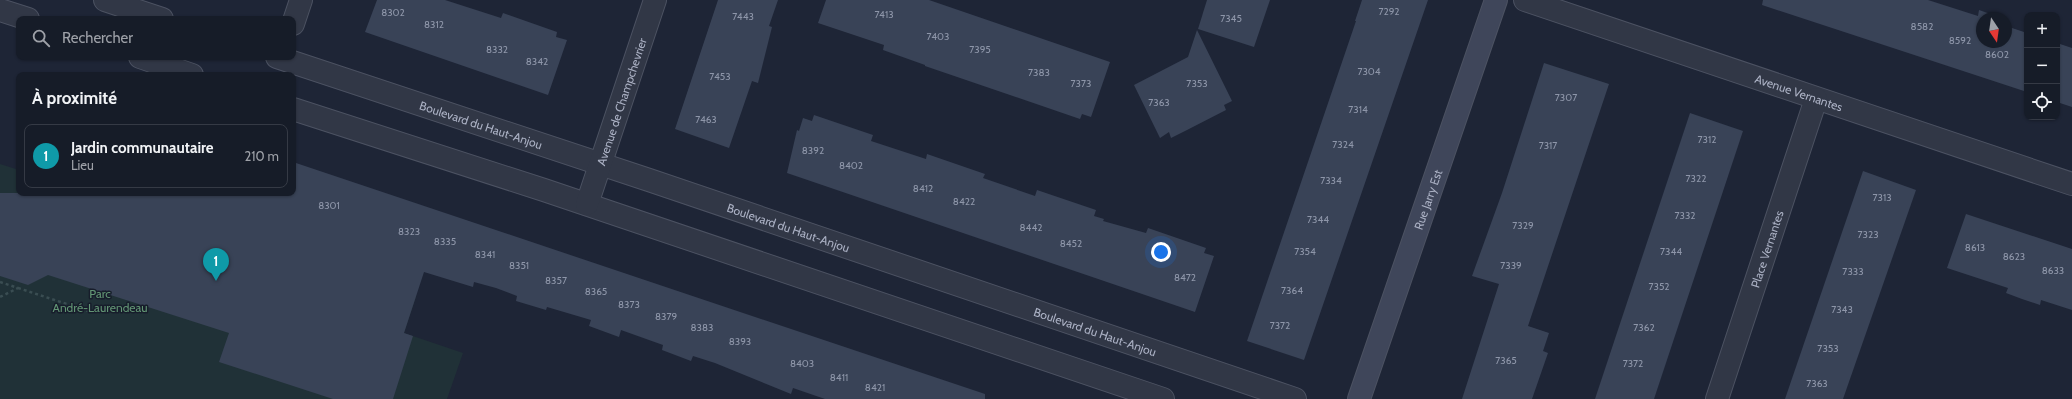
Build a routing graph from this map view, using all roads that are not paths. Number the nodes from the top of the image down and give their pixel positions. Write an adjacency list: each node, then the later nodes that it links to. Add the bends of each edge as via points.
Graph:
1 (105, 0): 8 (street)
2 (301, 0): 9 (street)
3 (655, 0): 15 (street, Avenue de Champchevrier)
4 (1496, 0): 20 (street, Rue Jarry Est)
5 (1526, 0): 13 (street, Avenue Vernantes)
6 (0, 10): 7 (street)
7 (19, 16)
8 (153, 16)
9 (296, 16)
10 (149, 60): 12 (street)
11 (279, 62): 15 (street, Boulevard du Haut-Anjou)
12 (183, 72)
13 (1816, 99): 16 (street, Avenue Vernantes); 21 (street, Place Vernantes)
14 (296, 110): 17 (street)
15 (600, 164): 17 (street, Avenue de Champchevrier); 19 (street, Boulevard du Haut-Anjou)
16 (2072, 184)
17 (587, 204): 18 (street)
18 (1163, 399)
19 (1295, 399)
20 (1359, 399)
21 (1717, 399)

